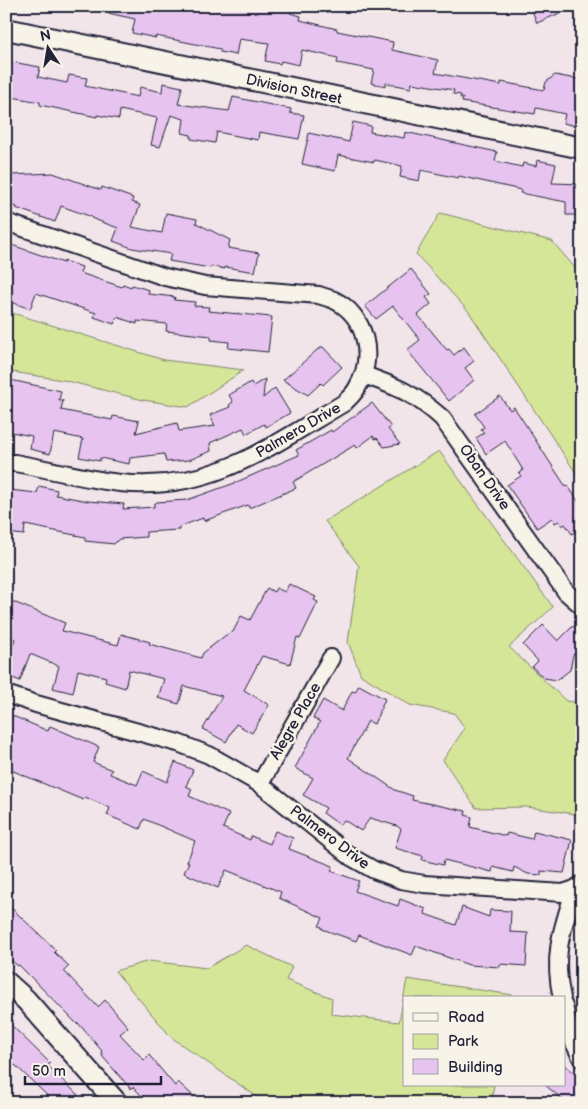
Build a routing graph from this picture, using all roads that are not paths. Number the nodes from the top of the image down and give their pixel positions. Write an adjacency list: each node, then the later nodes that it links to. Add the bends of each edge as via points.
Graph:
1 (6, 29): 2 (street, Division Street)
2 (582, 148)
3 (6, 222): 4 (street, Palmero Drive, via 165,277 212,287 319,295 335,301 359,323 366,339 368,356)
4 (364, 375): 5 (street, Palmero Drive, via 357,390 344,403 241,463 208,475 150,484 119,483); 6 (street, Oban Drive, via 402,389 442,418 566,592)
5 (6, 463)
6 (582, 606)
7 (331, 658): 9 (street, Alegre Place)
8 (6, 694): 9 (street, Palmero Drive, via 178,743 209,755)
9 (260, 784): 10 (street, Palmero Drive, via 351,857 401,880 562,893)
10 (578, 886): 12 (street, via 559,944 558,982)
11 (6, 982): 15 (street, via 26,1000)
12 (562, 996)
13 (566, 1014): 14 (street)
14 (582, 1059)
15 (117, 1103)

